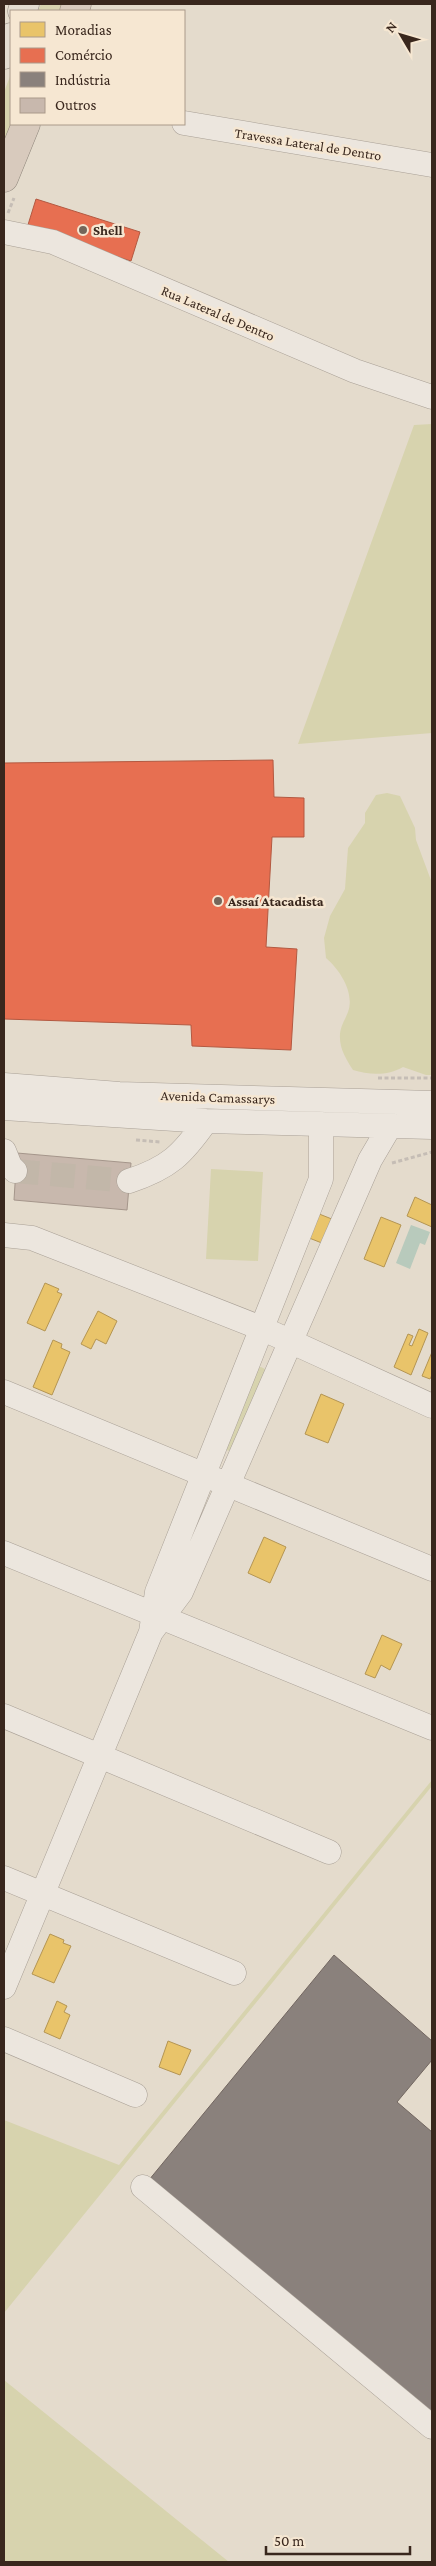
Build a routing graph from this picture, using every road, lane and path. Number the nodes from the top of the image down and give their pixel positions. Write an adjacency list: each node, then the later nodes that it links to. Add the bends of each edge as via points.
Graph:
1 (10, 40): 2 (main road)
2 (4, 55)
3 (185, 124): 5 (street, Travessa Lateral de Dentro)
4 (26, 125): 6 (highway)
5 (432, 165)
6 (4, 178)
7 (4, 232): 8 (street, Rua Lateral de Dentro, via 53,242 355,371)
8 (432, 397)
9 (4, 1084): 10 (street, Avenida Camassarys, via 119,1094)
10 (432, 1104)
11 (4, 1108): 12 (street, Avenida Camassarys)
12 (206, 1121): 13 (street, Avenida Camassarys); 19 (street, via 178,1157)
13 (321, 1124): 14 (street, Avenida Camassarys); 18 (street)
14 (390, 1126): 15 (street, Avenida Camassarys); 20 (street)
15 (432, 1127)
16 (432, 1152): 17 (path)
17 (389, 1163)
18 (321, 1179): 20 (street, via 329,1189 345,1195); 22 (street)
19 (129, 1182)
20 (358, 1188): 23 (street)
21 (4, 1235): 22 (street, via 32,1238)
22 (261, 1328): 23 (street); 26 (street)
23 (291, 1341): 25 (street); 27 (street)
24 (4, 1392): 26 (street)
25 (432, 1406)
26 (203, 1475): 27 (street); 30 (street, via 157,1592)
27 (228, 1485): 29 (street); 30 (street, via 181,1592)
28 (4, 1553): 30 (street)
29 (432, 1570)
30 (155, 1622): 32 (street); 33 (street)
31 (4, 1716): 33 (street)
32 (432, 1728)
33 (100, 1755): 34 (street); 36 (street)
34 (330, 1852)
35 (4, 1878): 36 (street)
36 (42, 1894): 37 (street); 38 (street)
37 (234, 1973)
38 (4, 1987)
39 (4, 2039): 40 (street)
40 (135, 2095)
41 (144, 2187): 42 (street)
42 (432, 2427)

